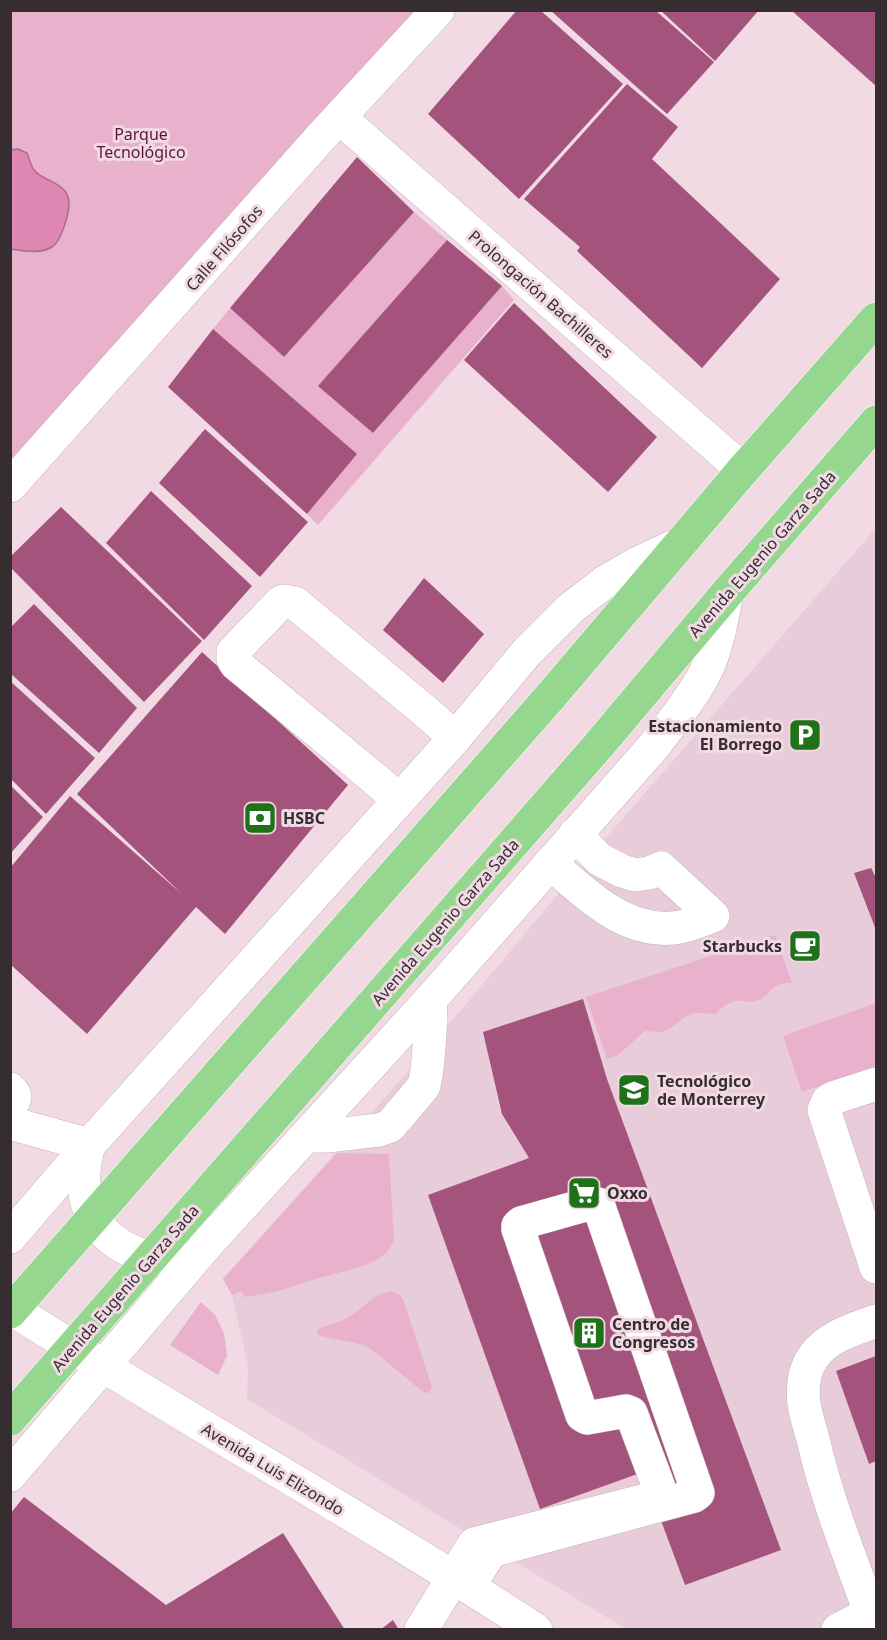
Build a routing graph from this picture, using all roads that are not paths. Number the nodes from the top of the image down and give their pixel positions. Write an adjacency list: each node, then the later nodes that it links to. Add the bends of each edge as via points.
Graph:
1 (438, 10): 2 (street, Calle Filósofos)
2 (340, 118): 5 (street, Prolongación Bachilleres); 6 (street, Calle Filósofos)
3 (876, 319): 5 (highway)
4 (876, 422): 8 (highway, Avenida Eugenio Garza Sada)
5 (743, 471): 7 (highway)
6 (10, 486)
7 (679, 544): 9 (street, via 605,582 571,608 527,652); 24 (highway, bridge, via 550,697)
8 (728, 593): 11 (street, via 706,672 688,703); 27 (highway, Avenida Eugenio Garza Sada, bridge)
9 (455, 738): 10 (street); 10 (street, via 295,603 281,602 233,652 236,664)
10 (399, 800): 19 (street)
11 (575, 834): 12 (street); 12 (street, via 599,859 622,871 635,875 661,868 712,916 685,927 644,926 604,908)
12 (550, 863): 13 (street)
13 (430, 1000): 18 (street); 18 (street, via 424,1086 390,1125 379,1130)
14 (876, 1084): 22 (street, via 833,1098 824,1110)
15 (10, 1089): 16 (street, via 15,1097)
16 (10, 1106)
17 (10, 1123): 19 (street)
18 (306, 1136): 21 (street)
19 (89, 1145): 20 (street); 21 (street, via 84,1189 98,1225 111,1239 141,1256 159,1258 193,1252)
20 (10, 1237)
21 (209, 1242): 26 (street)
22 (876, 1267)
23 (10, 1308): 26 (street, Avenida Luis Elizondo)
24 (10, 1312)
25 (876, 1321): 30 (street, via 824,1344 813,1356 804,1386 817,1460)
26 (104, 1367): 28 (street); 29 (street, Avenida Luis Elizondo)
27 (10, 1419)
28 (10, 1475)
29 (461, 1581): 29 (street, via 495,1550 698,1493 598,1204 521,1223 518,1229 582,1415 587,1418 631,1413 660,1495 474,1544); 31 (street); 32 (street, Avenida Luis Elizondo)
30 (874, 1621): 33 (street)
31 (421, 1629)
32 (536, 1629)
33 (838, 1629)

